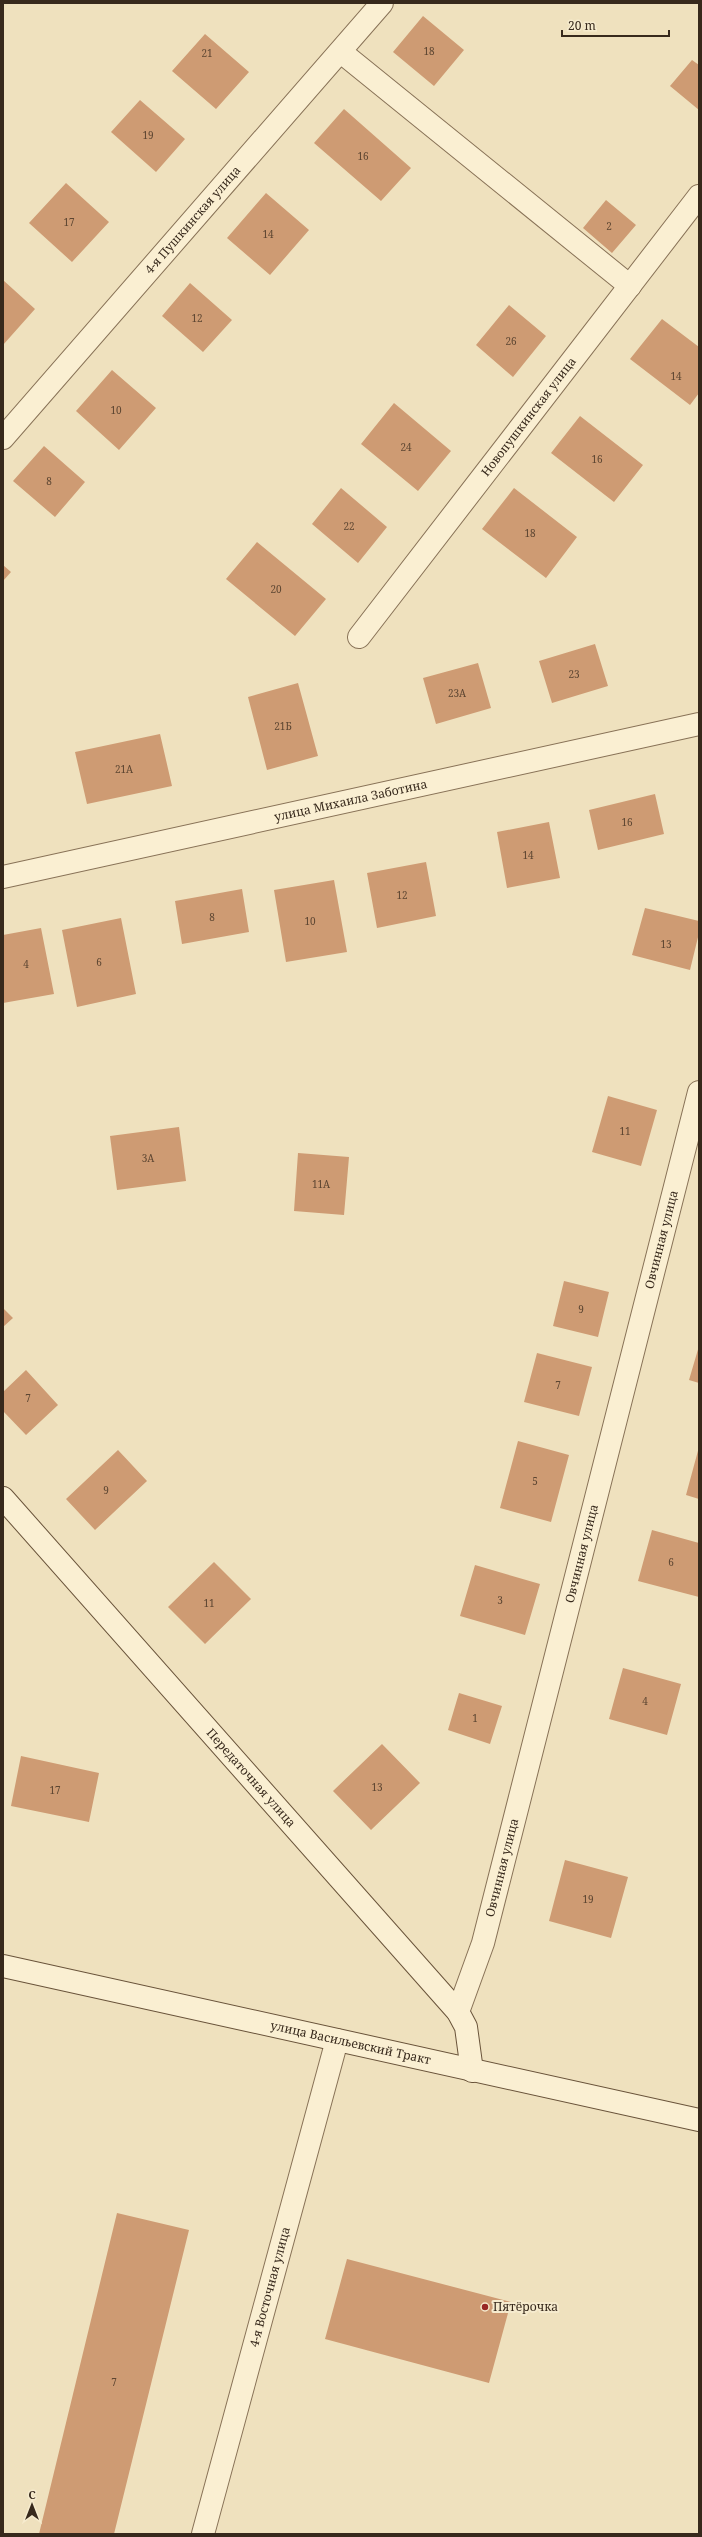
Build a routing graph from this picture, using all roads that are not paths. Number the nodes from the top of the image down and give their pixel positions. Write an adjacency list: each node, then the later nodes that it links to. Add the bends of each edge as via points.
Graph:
1 (382, 3): 2 (street, 4-я Пушкинская улица)
2 (341, 52): 4 (street); 5 (street, 4-я Пушкинская улица)
3 (699, 196): 4 (street, Новопушкинская улица)
4 (630, 286): 6 (street, Новопушкинская улица)
5 (3, 438)
6 (359, 637)
7 (699, 724): 8 (street, улица Михаила Заботина)
8 (3, 877)
9 (699, 1092): 12 (street, Овчинная улица, via 483,1943)
10 (3, 1498): 12 (street, Передаточная улица)
11 (3, 1966): 13 (street, улица Васильевский Тракт)
12 (458, 2012): 14 (street, Передаточная улица, via 466,2027)
13 (337, 2040): 14 (street, улица Васильевский Тракт); 16 (street, 4-я Восточная улица)
14 (472, 2071): 15 (street, улица Васильевский Тракт)
15 (699, 2120)
16 (202, 2534)

